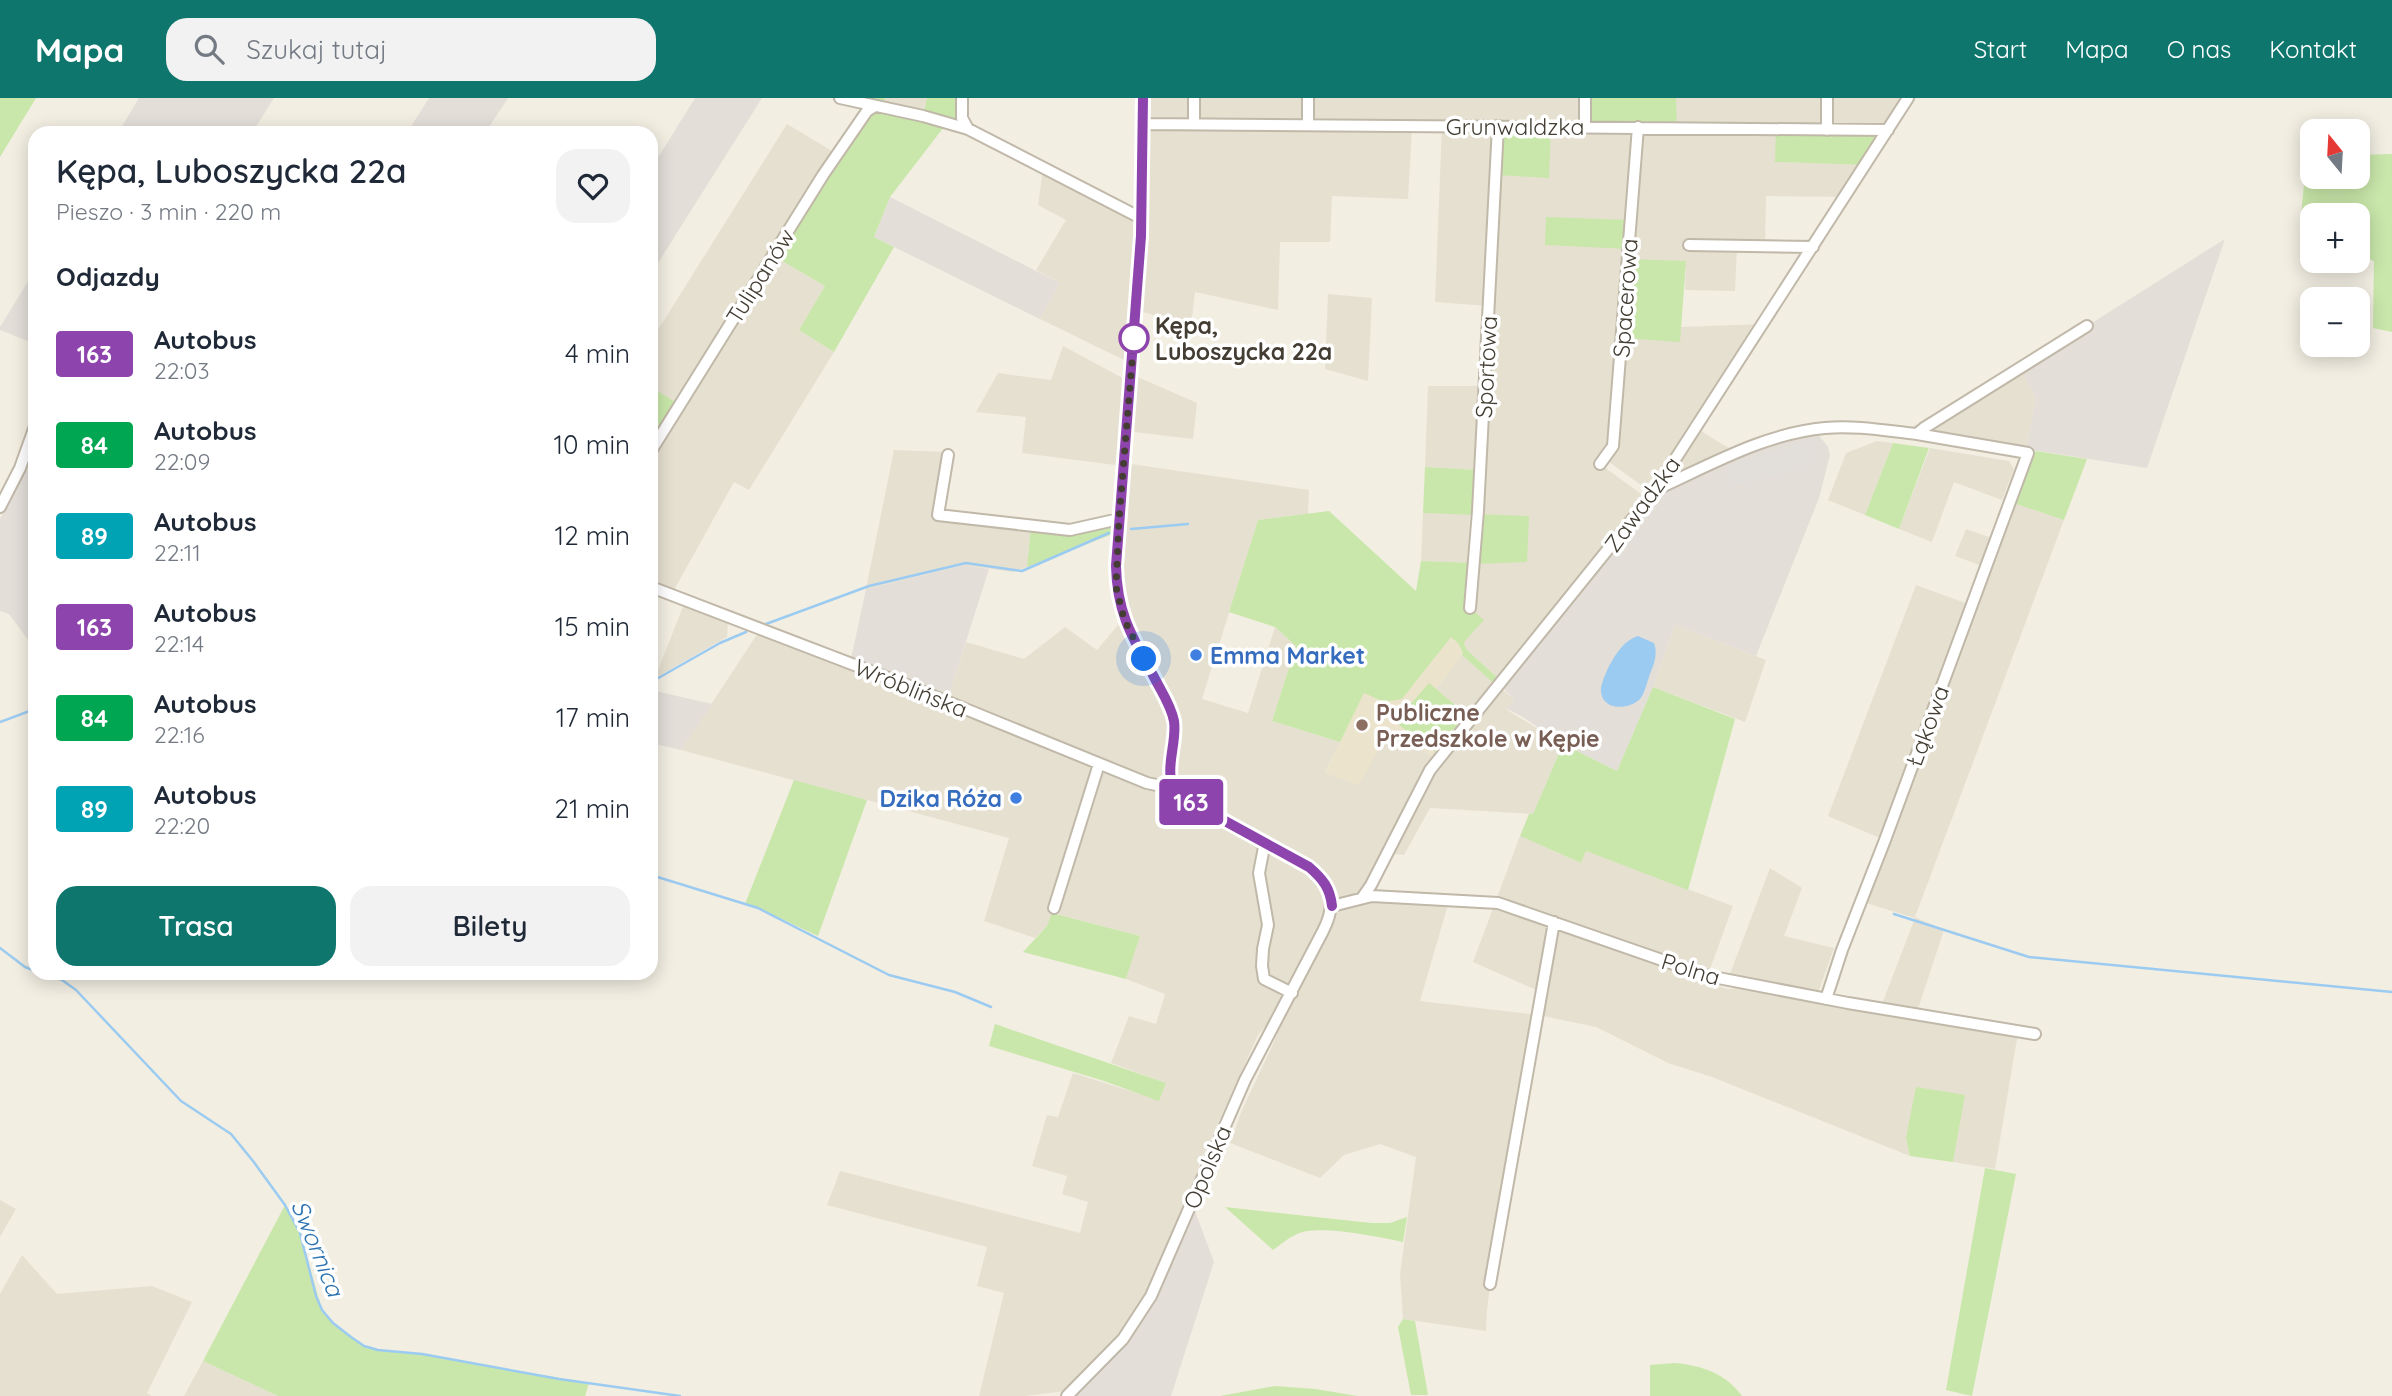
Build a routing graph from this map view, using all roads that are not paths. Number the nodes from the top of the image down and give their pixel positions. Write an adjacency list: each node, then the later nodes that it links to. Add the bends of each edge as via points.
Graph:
1 (840, 98): 9 (street)
2 (962, 98): 16 (street, via 962,118)
3 (1143, 98): 10 (street)
4 (1194, 98): 11 (street)
5 (1308, 98): 12 (street)
6 (1585, 98): 14 (street)
7 (1827, 98): 17 (street)
8 (1908, 98): 18 (street, Zawadzka)
9 (875, 106): 16 (street); 24 (street, Tulipanów, via 823,175)
10 (1142, 124): 11 (street, Grunwaldzka); 19 (street)
11 (1194, 124): 12 (street, Grunwaldzka)
12 (1308, 124): 13 (street, Grunwaldzka)
13 (1498, 126): 14 (street, Grunwaldzka); 32 (street, Sportowa)
14 (1585, 127): 15 (street, Grunwaldzka)
15 (1638, 127): 17 (street, Grunwaldzka); 27 (street, Spacerowa, via 1614,446)
16 (968, 130): 19 (street)
17 (1827, 130): 18 (street, Grunwaldzka)
18 (1888, 130): 21 (street, Zawadzka)
19 (1142, 215): 30 (street)
20 (1689, 245): 21 (street)
21 (1813, 247): 28 (street, Zawadzka)
22 (2087, 326): 23 (street)
23 (1917, 434): 28 (street, via 1839,427 1809,430 1743,450); 41 (street, Łąkowa, via 2028,453)
24 (658, 440)
25 (28, 446): 29 (street)
26 (948, 455): 30 (street, via 938,515 1070,530)
27 (1600, 464)
28 (1654, 490): 36 (street, Zawadzka, via 1430,770 1371,885)
29 (0, 507)
30 (1119, 519): 34 (street, via 1116,566 1120,607 1172,714)
31 (658, 590): 33 (street, Wróblińska)
32 (1470, 608)
33 (1099, 764): 34 (street, Wróblińska, via 1147,783); 38 (street)
34 (1172, 784): 35 (street, via 1183,798)
35 (1265, 842): 37 (street, via 1317,873 1331,893); 40 (street, via 1259,873 1268,925 1264,979)
36 (1356, 899): 37 (street, Polna); 39 (street, Polna, via 1498,903)
37 (1332, 906): 40 (street, Opolska)
38 (1054, 908)
39 (1554, 922): 41 (street, Polna, via 1708,976); 43 (street)
40 (1292, 993): 44 (street, Opolska, via 1245,1080 1151,1296 1123,1339)
41 (1826, 999): 42 (street, Polna)
42 (2035, 1034)
43 (1490, 1284)
44 (1067, 1396)

